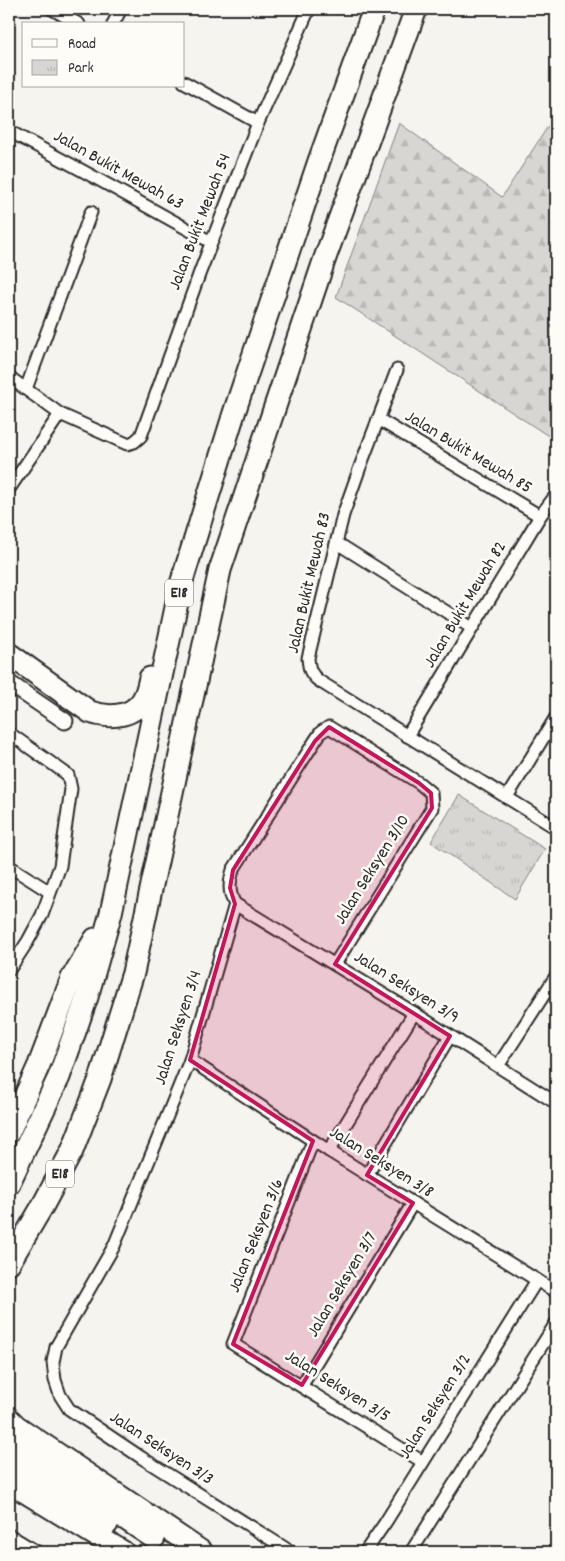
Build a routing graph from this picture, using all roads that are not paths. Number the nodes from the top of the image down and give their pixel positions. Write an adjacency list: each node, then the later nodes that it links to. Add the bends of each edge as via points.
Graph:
1 (52, 9): 6 (street)
2 (122, 9): 7 (street)
3 (310, 9): 9 (street, Jalan Bukit Mewah 54)
4 (374, 9): 22 (highway, E18, via 315,170)
5 (416, 9): 51 (highway, E18, via 326,258 220,570 132,973 100,1079 72,1151)
6 (75, 22)
7 (114, 22)
8 (185, 83): 9 (street)
9 (258, 123): 12 (street, Jalan Bukit Mewah 54)
10 (9, 131): 12 (street, Jalan Bukit Mewah 63)
11 (91, 212): 15 (street)
12 (211, 242): 16 (street, Jalan Bukit Mewah 54, via 142,436 127,444)
13 (397, 370): 17 (street, Jalan Bukit Mewah 83)
14 (9, 378): 15 (street)
15 (26, 389): 16 (street)
16 (60, 414): 18 (street)
17 (378, 419): 20 (street, Jalan Bukit Mewah 85); 21 (street, Jalan Bukit Mewah 83, via 343,515)
18 (9, 489)
19 (556, 495): 20 (street, Jalan Bukit Mewah 82)
20 (540, 516): 23 (street, Jalan Bukit Mewah 82)
21 (337, 543): 23 (street); 30 (street, Jalan Bukit Mewah 83, via 308,658 309,669 318,681)
22 (181, 584): 24 (highway, via 162,623 147,691 141,703 132,710 119,715 100,716 90,712); 36 (highway, E18)
23 (472, 628): 30 (street, Jalan Bukit Mewah 82)
24 (9, 654)
25 (9, 683): 27 (street)
26 (556, 717): 31 (street)
27 (65, 721)
28 (329, 727): 35 (street, Jalan Seksyen 3/4, via 321,732 233,870 230,897); 37 (street, Jalan Seksyen 3/10, via 419,783 431,793 432,808)
29 (9, 733): 34 (street, via 68,775 71,789 60,866)
30 (407, 736): 31 (street, Jalan Bukit Mewah 83)
31 (506, 797): 32 (street, Jalan Bukit Mewah 83)
32 (556, 828)
33 (9, 866): 34 (street)
34 (50, 892): 38 (street, via 33,933)
35 (235, 904): 37 (street, Jalan Seksyen 3/9); 42 (street, Jalan Seksyen 3/4)
36 (110, 912): 45 (highway, via 72,978); 49 (highway, E18, via 87,998 59,1077)
37 (335, 964): 40 (street, Jalan Seksyen 3/9)
38 (9, 970)
39 (556, 976): 43 (street)
40 (414, 1013): 41 (street, Jalan Seksyen 3/9); 47 (street)
41 (450, 1036): 43 (street, Jalan Seksyen 3/9); 48 (street)
42 (190, 1060): 46 (street, Jalan Seksyen 3/8); 56 (street, Jalan Seksyen 3/4, via 114,1246)
43 (498, 1066): 44 (street, Jalan Seksyen 3/9)
44 (556, 1103)
45 (9, 1132)
46 (313, 1141): 47 (street, Jalan Seksyen 3/8); 55 (street, Jalan Seksyen 3/6)
47 (329, 1151): 48 (street, Jalan Seksyen 3/8)
48 (367, 1175): 50 (street, Jalan Seksyen 3/8)
49 (9, 1183)
50 (413, 1204): 52 (street, Jalan Seksyen 3/8); 57 (street, Jalan Seksyen 3/7)
51 (9, 1263)
52 (537, 1280): 53 (street, Jalan Seksyen 3/8); 61 (street, Jalan Seksyen 3/2)
53 (556, 1292)
54 (556, 1323): 71 (street)
55 (233, 1344): 57 (street, Jalan Seksyen 3/5)
56 (56, 1347): 69 (street, Jalan Seksyen 3/3, via 53,1362 55,1380 69,1409)
57 (302, 1385): 61 (street, Jalan Seksyen 3/5)
58 (9, 1419): 68 (highway)
59 (9, 1441): 67 (highway)
60 (9, 1461): 66 (highway)
61 (422, 1462): 70 (street, Jalan Seksyen 3/2)
62 (9, 1482): 65 (highway)
63 (9, 1535): 64 (street)
64 (37, 1552)
65 (123, 1552)
66 (152, 1552)
67 (176, 1552)
68 (202, 1552)
69 (291, 1552)
70 (365, 1552)
71 (411, 1552)

